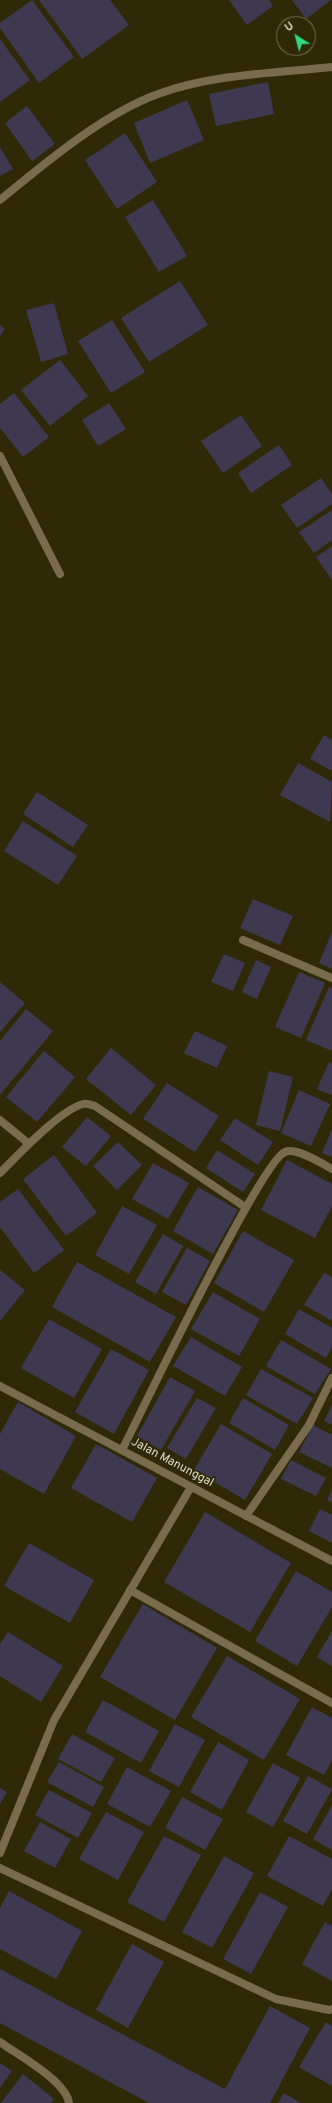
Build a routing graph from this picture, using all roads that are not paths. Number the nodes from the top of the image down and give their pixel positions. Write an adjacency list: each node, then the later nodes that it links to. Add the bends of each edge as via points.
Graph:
1 (332, 67): 2 (street, via 214,80 158,94 126,109 76,141)
2 (0, 200)
3 (0, 456): 4 (street)
4 (60, 574)
5 (243, 940): 6 (street)
6 (332, 978)
7 (0, 1120): 8 (street)
8 (28, 1143): 10 (street); 11 (street, via 75,1107 84,1104 94,1106)
9 (332, 1169): 11 (street, via 295,1151 284,1152 274,1161)
10 (0, 1173)
11 (245, 1207): 14 (street)
12 (332, 1378): 16 (street, via 309,1425)
13 (0, 1386): 14 (street, Jalan Manunggal)
14 (122, 1450): 15 (street, Jalan Manunggal)
15 (191, 1487): 16 (street, Jalan Manunggal); 18 (street)
16 (246, 1516): 17 (street, Jalan Manunggal)
17 (332, 1561)
18 (130, 1590): 19 (street); 20 (street, via 54,1720)
19 (332, 1703)
20 (0, 1853)
21 (0, 1868): 22 (street, via 276,1999)
22 (332, 2009)
23 (0, 2042): 24 (street, via 60,2086)
24 (69, 2103)

